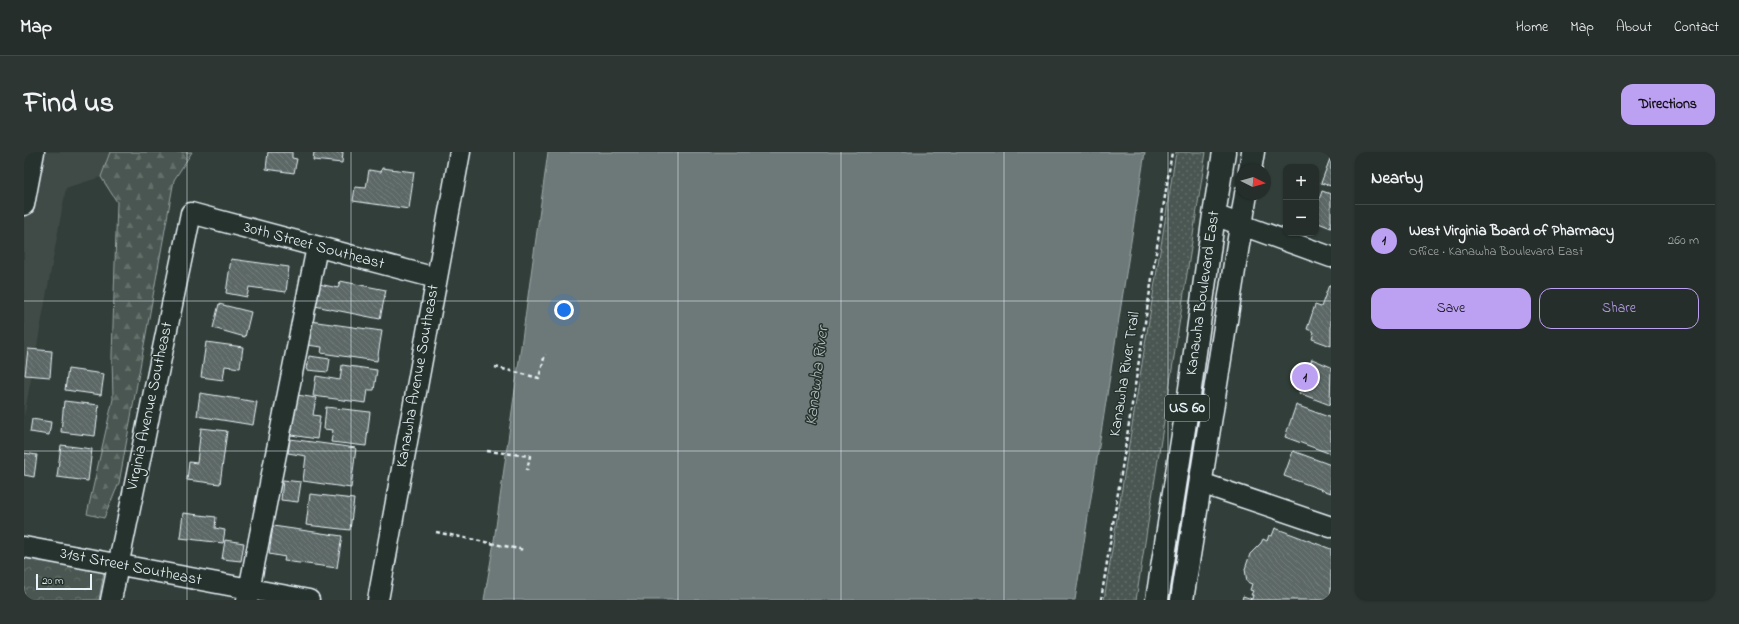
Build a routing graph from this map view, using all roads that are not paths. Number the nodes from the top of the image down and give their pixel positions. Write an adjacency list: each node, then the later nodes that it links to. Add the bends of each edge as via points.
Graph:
1 (33, 152): 7 (street)
2 (460, 152): 13 (street, Kanawha Avenue Southeast)
3 (1224, 152): 9 (main road, Kanawha Boulevard East / US 60)
4 (1253, 152): 5 (main road)
5 (1251, 164)
6 (1245, 200): 10 (main road, Kanawha Boulevard East / US 60)
7 (24, 205)
8 (191, 213): 11 (street, 30th Street Southeast); 17 (street, Virginia Avenue Southeast)
9 (1214, 215): 10 (street); 22 (main road, Kanawha Boulevard East / US 60)
10 (1241, 225): 12 (street); 14 (main road, Kanawha Boulevard East / US 60)
11 (317, 247): 13 (street, 30th Street Southeast); 18 (street)
12 (1331, 257)
13 (436, 278): 21 (street, Kanawha Avenue Southeast)
14 (1201, 483): 15 (street); 23 (main road, Kanawha Boulevard East / US 60)
15 (1331, 527)
16 (24, 547): 17 (street, 31st Street Southeast)
17 (117, 564): 18 (street, 31st Street Southeast); 19 (street, Virginia Avenue Southeast)
18 (248, 594): 20 (street, 31st Street Southeast)
19 (111, 600)
20 (309, 600)
21 (378, 600)
22 (1157, 600)
23 (1182, 600)

